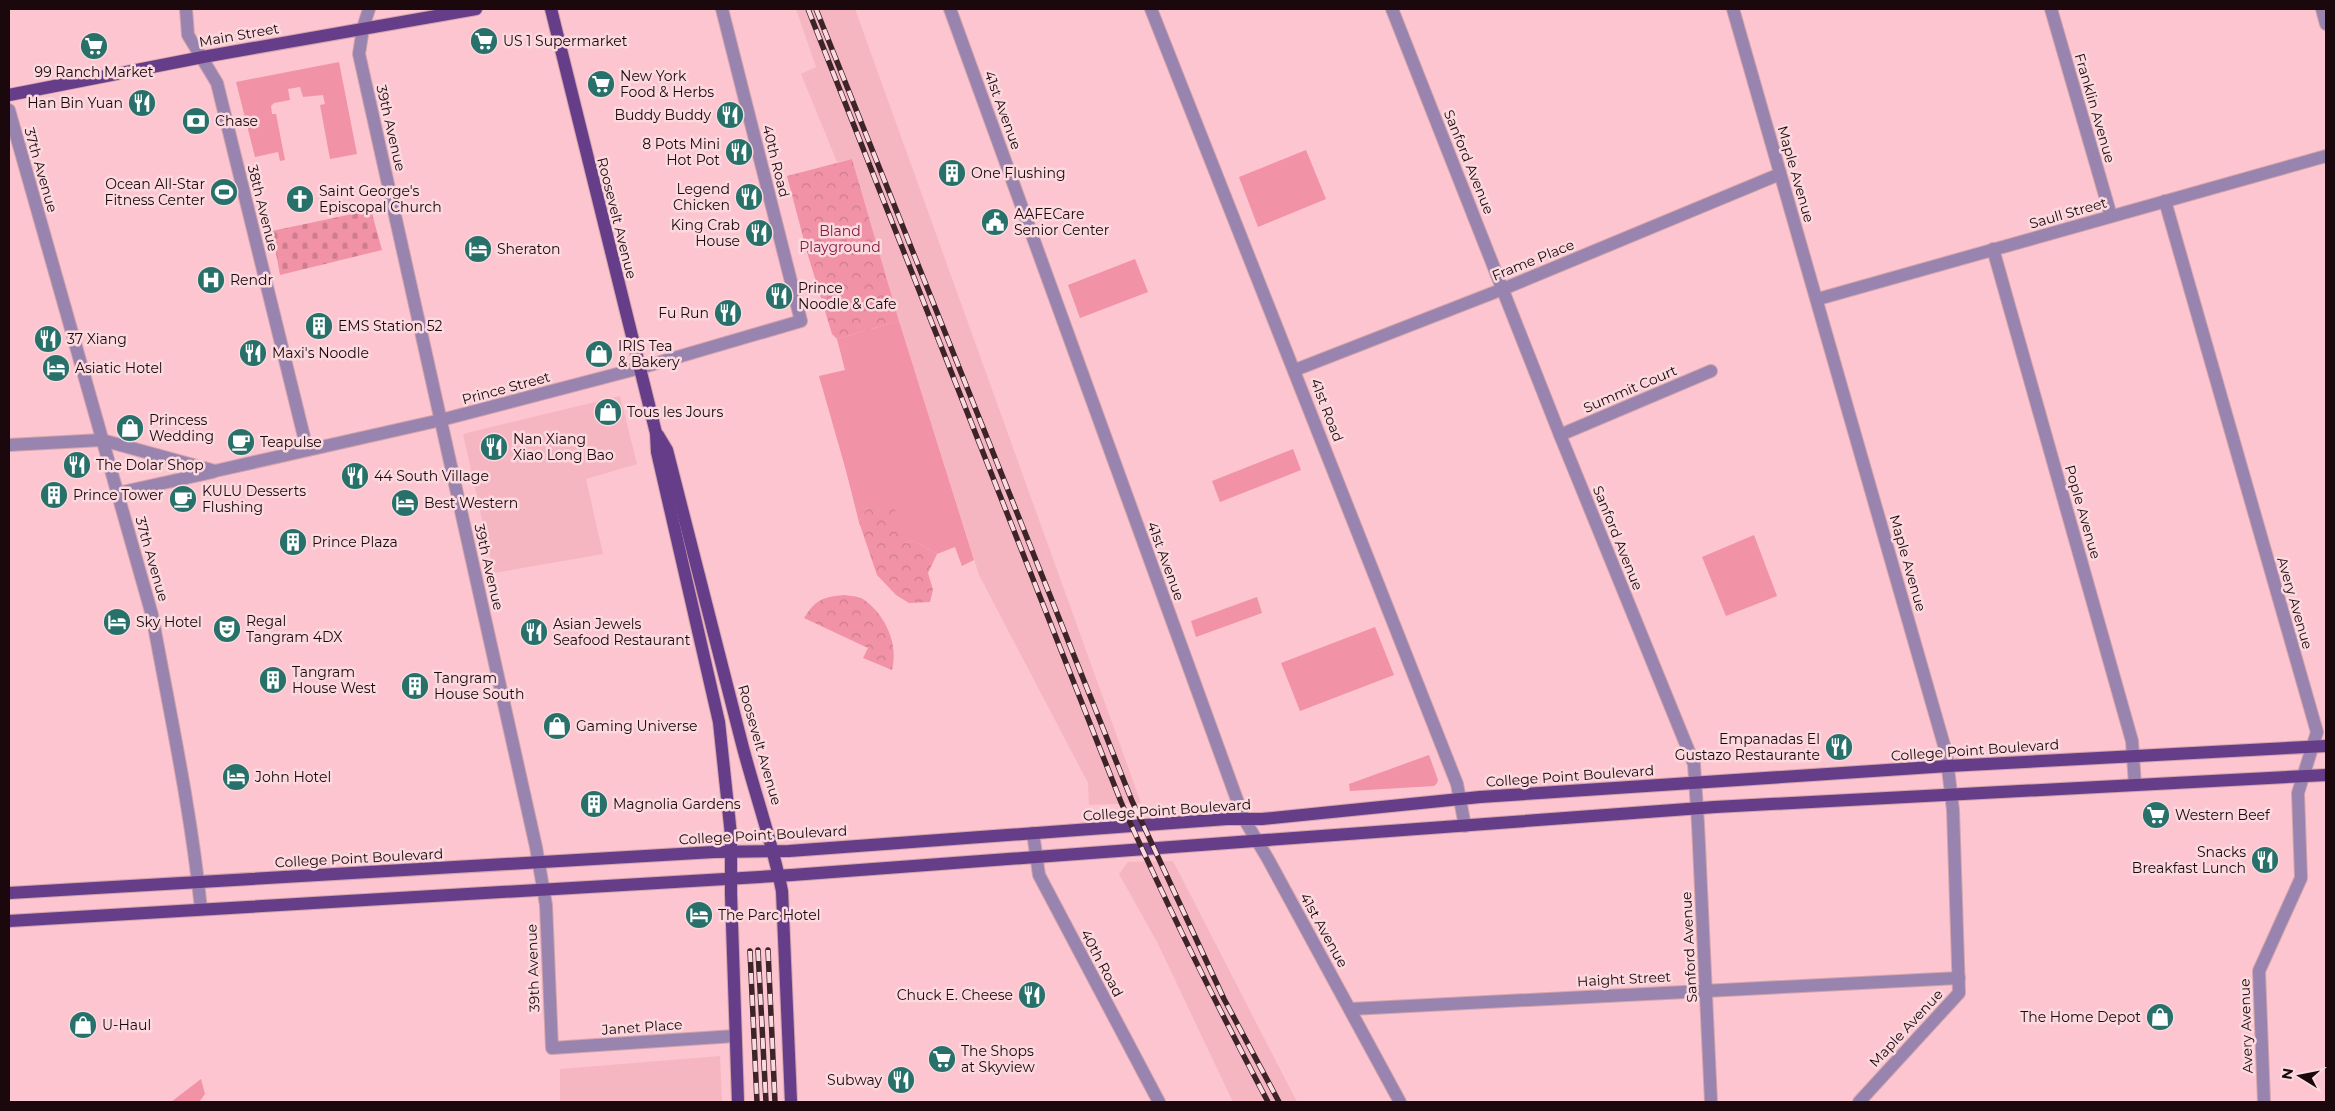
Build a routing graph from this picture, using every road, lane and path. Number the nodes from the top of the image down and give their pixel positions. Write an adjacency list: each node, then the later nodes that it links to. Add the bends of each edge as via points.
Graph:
1 (186, 9): 14 (street, 38th Avenue, via 188,35)
2 (369, 9): 13 (street, 39th Avenue)
3 (476, 9): 13 (main road, Main Street)
4 (551, 9): 25 (main road, Roosevelt Avenue)
5 (722, 9): 24 (street, 40th Road)
6 (950, 9): 47 (street, 41st Avenue)
7 (1151, 9): 26 (street, 41st Road)
8 (1392, 9): 22 (street, Sanford Avenue)
9 (1733, 9): 18 (street, Maple Avenue)
10 (2051, 9): 20 (street, Franklin Avenue)
11 (2322, 9): 12 (street)
12 (2326, 24)
13 (363, 28): 14 (main road, Main Street); 28 (street, 39th Avenue, via 359,54)
14 (202, 57): 15 (main road, Main Street); 33 (street, 38th Avenue, via 217,83)
15 (9, 95)
16 (9, 110): 31 (street, 37th Avenue)
17 (2326, 156): 19 (street, Saull Street)
18 (1780, 174): 22 (street, Frame Place); 23 (street, Maple Avenue)
19 (2165, 201): 20 (street, Saull Street); 37 (street, Avery Avenue, via 2317,732)
20 (2111, 216): 21 (street, Saull Street)
21 (1993, 249): 23 (street, Saull Street); 38 (street, Pople Avenue, via 2129,731)
22 (1503, 289): 26 (street, Frame Place); 30 (street, Sanford Avenue)
23 (1818, 299): 39 (street, Maple Avenue)
24 (801, 321): 25 (street, Prince Street)
25 (640, 368): 28 (street, Prince Street); 29 (main road, Roosevelt Avenue)
26 (1295, 370): 45 (street, 41st Road, via 1454,774)
27 (1711, 371): 30 (street, Summit Court)
28 (441, 420): 33 (street, Prince Street); 54 (street, 39th Avenue)
29 (656, 433): 51 (main road, Roosevelt Avenue, via 667,450); 52 (main road, Roosevelt Avenue, via 657,452 719,722)
30 (1560, 435): 42 (street, Sanford Avenue, via 1694,764)
31 (102, 440): 32 (street, Prince Street); 34 (street, Prince Street); 35 (street, 37th Avenue)
32 (9, 445)
33 (307, 449): 34 (street, Prince Street)
34 (215, 471): 35 (street, Prince Street)
35 (118, 492): 57 (street, 37th Avenue, via 152,615 169,698)
36 (2326, 746): 37 (main road, College Point Boulevard)
37 (2312, 747): 38 (main road, College Point Boulevard); 41 (street, Avery Avenue)
38 (2133, 755): 39 (main road, College Point Boulevard); 43 (street, Pople Avenue)
39 (1948, 766): 42 (main road, College Point Boulevard); 44 (street, Maple Avenue)
40 (2326, 775): 41 (main road)
41 (2303, 776): 43 (main road); 73 (street, Avery Avenue, via 2298,793 2301,878 2259,971)
42 (1695, 783): 45 (main road, College Point Boulevard); 46 (street, Sanford Avenue)
43 (2136, 785): 44 (main road)
44 (1951, 794): 46 (main road); 62 (street, Maple Avenue)
45 (1460, 800): 47 (main road, College Point Boulevard); 48 (street, 41st Road)
46 (1697, 808): 48 (main road); 63 (street, Sanford Avenue)
47 (1244, 819): 49 (main road, College Point Boulevard); 50 (street, 41st Avenue)
48 (1465, 826): 50 (main road)
49 (1033, 834): 51 (main road, College Point Boulevard); 53 (street, 40th Road)
50 (1257, 841): 53 (main road); 64 (street, 41st Avenue)
51 (773, 851): 52 (main road, College Point Boulevard); 55 (main road, Roosevelt Avenue)
52 (731, 852): 54 (main road, College Point Boulevard); 56 (main road, Roosevelt Avenue)
53 (1036, 858): 55 (main road); 69 (street, 40th Road, via 1039,875)
54 (539, 863): 57 (main road, College Point Boulevard); 58 (street, 39th Avenue)
55 (779, 876): 56 (main road); 68 (main road, Roosevelt Avenue)
56 (731, 878): 58 (main road); 65 (main road, Roosevelt Avenue)
57 (198, 882): 59 (main road, College Point Boulevard); 60 (street, 37th Avenue)
58 (543, 889): 60 (main road); 66 (street, 39th Avenue)
59 (9, 893)
60 (201, 909): 61 (main road)
61 (9, 921)
62 (1959, 978): 63 (street, Haight Street); 72 (street, Maple Avenue, via 1959,993)
63 (1706, 990): 64 (street, Haight Street); 71 (street, Sanford Avenue)
64 (1351, 1010): 70 (street, 41st Avenue)
65 (735, 1036): 66 (street, Janet Place); 67 (main road, Roosevelt Avenue)
66 (552, 1048)
67 (738, 1102)
68 (791, 1102)
69 (1158, 1102)
70 (1400, 1102)
71 (1711, 1102)
72 (1859, 1102)
73 (2264, 1102)

